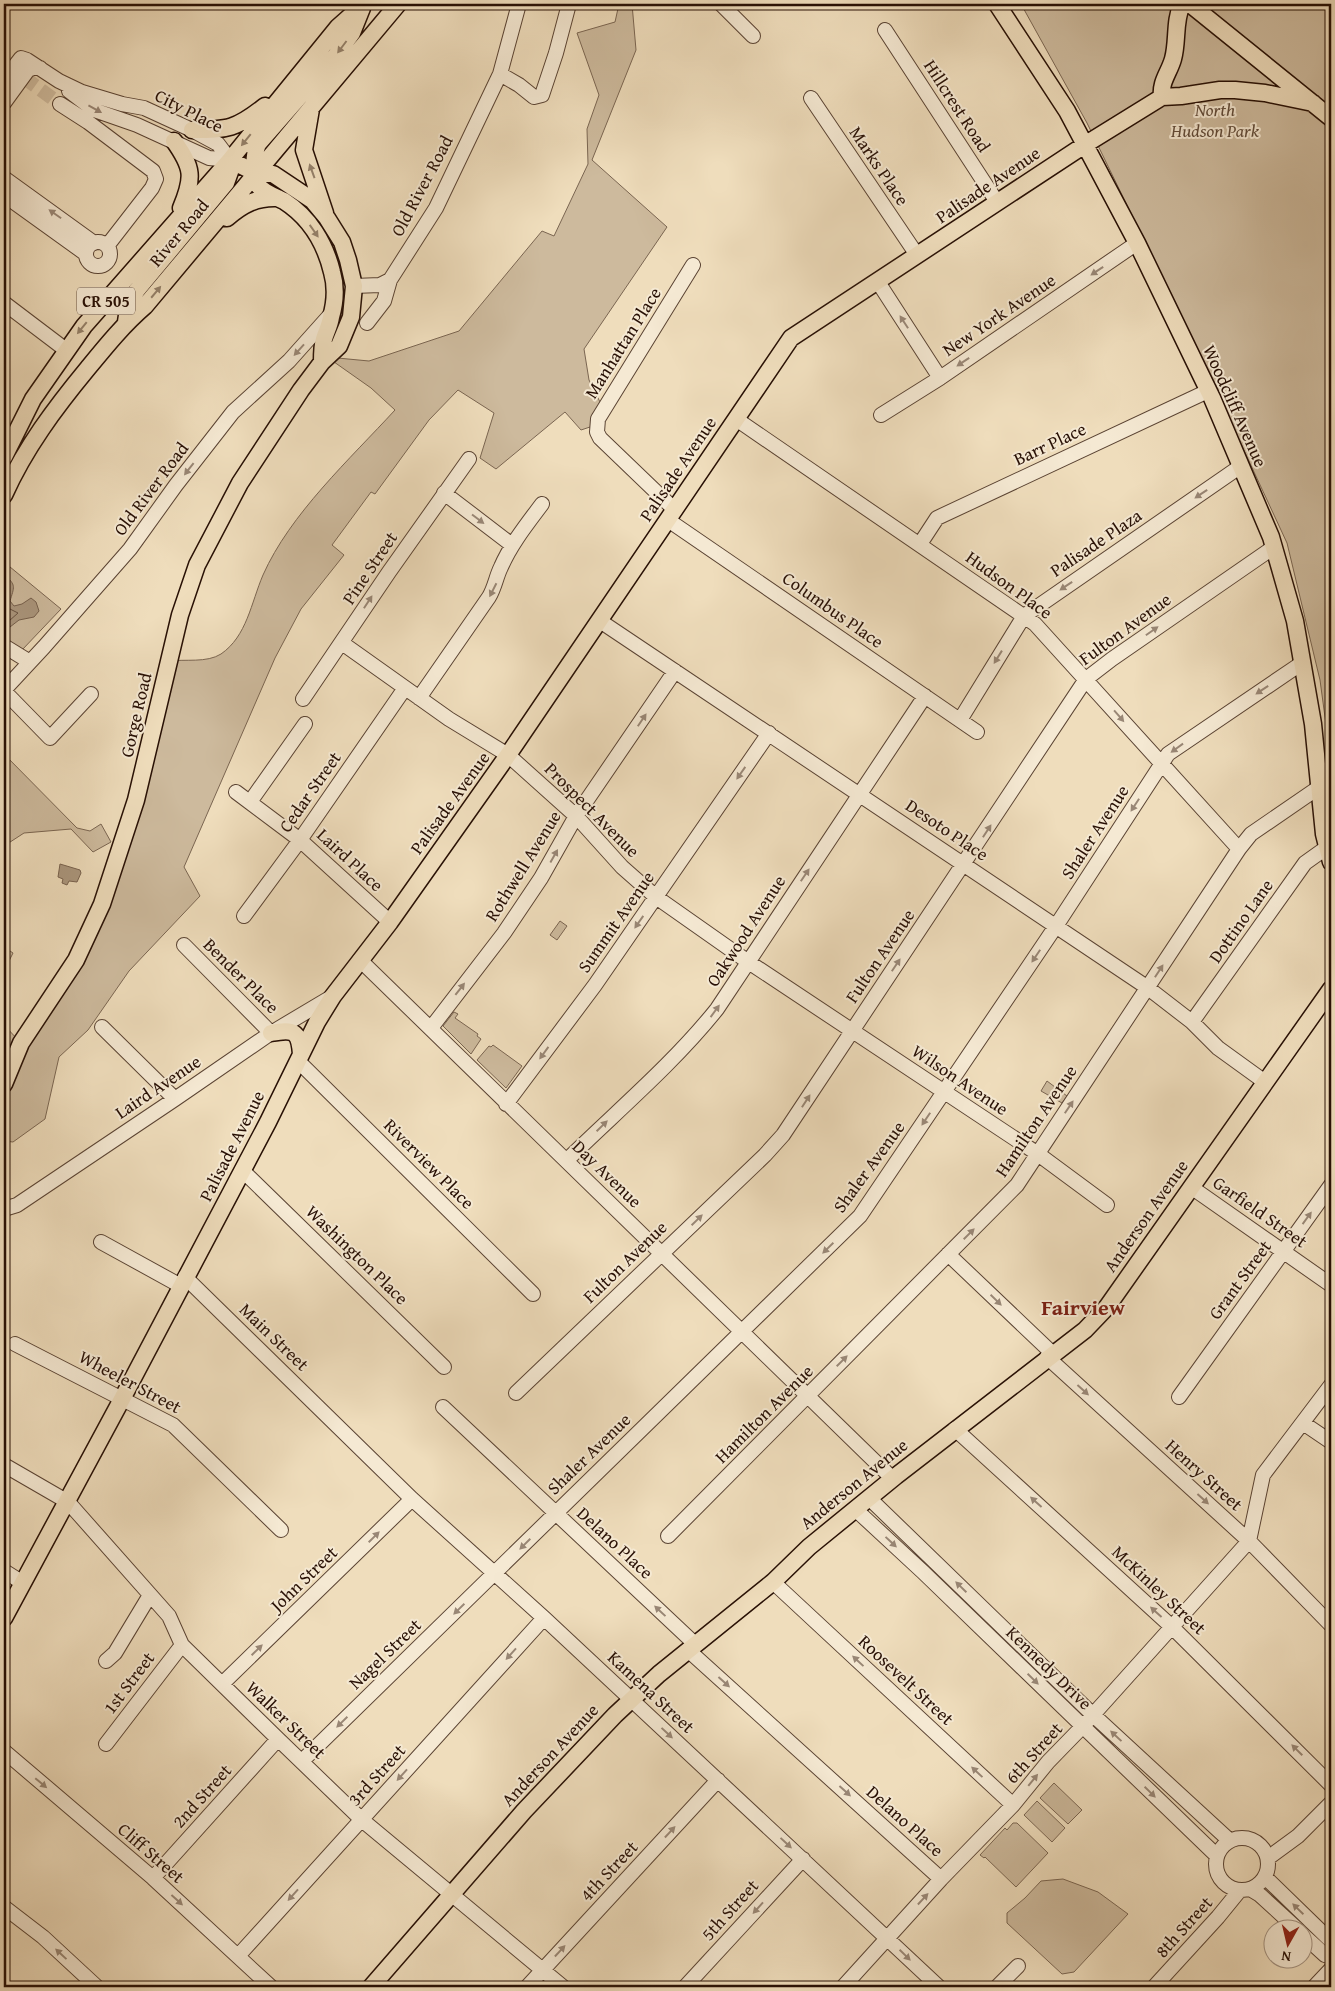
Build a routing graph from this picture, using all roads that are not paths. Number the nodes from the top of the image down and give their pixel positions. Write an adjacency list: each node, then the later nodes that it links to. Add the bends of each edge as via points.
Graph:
1 (364, 4): 15 (main road, River Road / CR 505, via 338,27); 27 (main road, one-way to 27, via 352,33 336,55 258,144)
2 (398, 4): 21 (main road, River Road / CR 505)
3 (519, 4): 12 (street)
4 (569, 4): 12 (street, via 542,96 534,97)
5 (721, 4): 10 (street)
6 (997, 4): 25 (main road, Woodcliff Avenue)
7 (1182, 4): 16 (main road, via 1177,14 1174,53 1161,88)
8 (1190, 4): 19 (main road)
9 (885, 30): 31 (street, Hillcrest Road)
10 (753, 36)
11 (40, 68): 13 (street, City Place, via 21,58); 14 (street, City Place); 18 (street, via 28,70)
12 (500, 74): 39 (street, Old River Road, via 436,208)
13 (4, 80)
14 (59, 82): 23 (street, City Place, via 122,104 144,108); 24 (street, City Place, one-way to 24, via 94,110)
15 (288, 87): 23 (main road, via 235,127); 26 (main road, River Road / CR 505, one-way to 26)
16 (1162, 97): 19 (main road, via 1235,90); 25 (main road, Palisade Avenue)
17 (811, 98): 37 (street, Marks Place)
18 (4, 102)
19 (1313, 103): 22 (main road)
20 (60, 104): 36 (street, via 153,171 156,179 152,188)
21 (312, 107): 27 (main road, River Road / CR 505); 32 (main road, one-way to 21, via 304,150)
22 (1331, 118)
23 (192, 130): 26 (street, City Place, via 218,144)
24 (174, 141): 26 (street, City Place, via 209,158); 33 (main road, via 191,171 190,184)
25 (1086, 144): 31 (main road, Palisade Avenue); 35 (main road, Woodcliff Avenue)
26 (230, 160): 27 (main road, Gorge Road); 33 (main road, River Road / CR 505); 44 (main road, via 226,183 137,290 129,302)
27 (256, 173): 30 (main road, via 258,187); 32 (main road, Gorge Road, via 273,174 312,200); 34 (main road, River Road / CR 505)
28 (4, 178): 36 (street, one-way to 28)
29 (4, 195): 36 (street)
30 (278, 198): 34 (main road, via 254,200 240,207); 43 (main road, one-way to 43, via 301,214 324,246 335,285)
31 (997, 202): 37 (main road, Palisade Avenue)
32 (327, 218): 41 (main road, Gorge Road, via 342,242)
33 (175, 221): 46 (main road, River Road / CR 505, one-way to 46)
34 (200, 239): 44 (main road, River Road / CR 505, one-way to 34, via 144,306)
35 (1137, 243): 48 (street, New York Avenue, one-way to 48); 49 (main road, Woodcliff Avenue)
36 (96, 248)
37 (917, 256): 40 (main road, Palisade Avenue)
38 (694, 265): 52 (street, Manhattan Place, via 598,419 597,432)
39 (390, 280): 41 (street); 45 (street, Old River Road, via 384,301)
40 (878, 282): 48 (street, one-way to 40); 51 (main road, Palisade Avenue, via 791,338)
41 (354, 286): 47 (main road, Gorge Road, via 351,317 339,346)
42 (4, 303): 46 (street)
43 (332, 314): 47 (main road, via 324,340); 67 (street, Old River Road, one-way to 67, via 290,361 233,412 130,549)
44 (126, 322): 57 (main road, River Road / CR 505, via 38,433)
45 (366, 323)
46 (66, 350): 53 (main road, River Road / CR 505, via 33,399)
47 (322, 362): 110 (main road, Gorge Road, via 240,483 197,564 180,615 136,800 102,904 76,960 20,1043)
48 (940, 378): 50 (street, New York Avenue)
49 (1208, 391): 55 (main road, Woodcliff Avenue); 60 (street, Barr Place, via 937,518)
50 (881, 415)
51 (736, 419): 59 (main road, Palisade Avenue); 60 (street, Hudson Place)
52 (604, 442): 59 (street, Columbus Place)
53 (4, 457)
54 (469, 458): 56 (street, Pine Street)
55 (1241, 466): 62 (main road, Woodcliff Avenue); 63 (street, Palisade Plaza, one-way to 63)
56 (444, 493): 61 (street, one-way to 61); 65 (street, Pine Street, one-way to 56)
57 (4, 495)
58 (542, 504): 61 (street)
59 (671, 515): 64 (main road, Palisade Avenue); 74 (street, Columbus Place)
60 (920, 544): 63 (street, Hudson Place)
61 (512, 545): 75 (street, one-way to 75, via 489,597)
62 (1274, 546): 68 (main road, Woodcliff Avenue, via 1295,621); 70 (street, Fulton Avenue, one-way to 62)
63 (1024, 616): 70 (street, Hudson Place); 77 (street, Palisade Plaza, one-way to 77)
64 (600, 621): 69 (street, Desoto Place); 81 (main road, Palisade Avenue)
65 (342, 643): 71 (street, Prospect Avenue); 76 (street, Pine Street)
66 (4, 646): 67 (street)
67 (30, 662): 72 (street, Old River Road)
68 (1302, 663): 82 (street, Shaler Avenue, one-way to 82, via 1168,754); 83 (main road, Woodcliff Avenue, via 1313,724)
69 (675, 671): 80 (street, Desoto Place); 87 (street, Rothwell Avenue, one-way to 69)
70 (1086, 679): 82 (street, Hudson Place, one-way to 82); 91 (street, Fulton Avenue, one-way to 70)
71 (405, 688): 75 (street, Prospect Avenue); 88 (street, Cedar Street)
72 (4, 690): 73 (street, via 50,738)
73 (90, 694)
74 (925, 696): 77 (street, Columbus Place); 85 (street, Oakwood Avenue)
75 (418, 698): 81 (street, Prospect Avenue)
76 (302, 699)
77 (960, 720): 79 (street, Columbus Place)
78 (305, 724): 86 (street)
79 (977, 732)
80 (769, 733): 85 (street, Desoto Place); 92 (street, Summit Avenue, one-way to 92)
81 (508, 755): 87 (street, Prospect Avenue); 94 (main road, Palisade Avenue)
82 (1161, 764): 89 (street, Hudson Place); 95 (street, Shaler Avenue, one-way to 95)
83 (1318, 788): 89 (street, Hamilton Avenue, via 1251,834); 90 (main road, Woodcliff Avenue)
84 (236, 792): 86 (street, Laird Place)
85 (860, 794): 91 (street, Desoto Place); 98 (street, Oakwood Avenue, one-way to 85)
86 (250, 802): 88 (street, Laird Place)
87 (576, 816): 92 (street, Prospect Avenue); 105 (street, Rothwell Avenue, one-way to 87, via 504,933 541,878)
88 (300, 840): 93 (street, Cedar Street); 94 (street, Laird Place)
89 (1239, 849): 99 (street, Hamilton Avenue, one-way to 89)
90 (1329, 855): 103 (street, Dottino Lane, via 1305,863)
91 (965, 864): 95 (street, Desoto Place); 106 (street, Fulton Avenue, one-way to 91)
92 (656, 897): 98 (street, Prospect Avenue); 113 (street, Summit Avenue, one-way to 113)
93 (244, 916)
94 (390, 922): 97 (main road, Palisade Avenue)
95 (1056, 926): 99 (street, Desoto Place); 111 (street, Shaler Avenue, one-way to 111)
96 (184, 945): 107 (street, Bender Place)
97 (360, 960): 102 (main road, Palisade Avenue); 105 (street, Day Avenue)
98 (747, 961): 101 (street, Prospect Avenue); 115 (street, Oakwood Avenue, one-way to 98, via 699,1031)
99 (1148, 988): 103 (street, Desoto Place); 114 (street, Hamilton Avenue, one-way to 99)
100 (1331, 989): 109 (main road, Anderson Avenue)
101 (790, 990): 106 (street, Wilson Avenue)
102 (333, 996): 107 (street, Laird Avenue); 108 (main road, Palisade Avenue)
103 (1192, 1022): 109 (street, Desoto Place, via 1218,1048)
104 (102, 1027): 112 (street)
105 (431, 1028): 113 (street, Day Avenue)
106 (852, 1032): 111 (street, Wilson Avenue); 123 (street, Fulton Avenue, one-way to 106, via 783,1135)
107 (271, 1033): 108 (main road, via 286,1030 296,1034); 112 (street, Laird Avenue)
108 (299, 1057): 116 (main road, Palisade Avenue); 127 (street, Riverview Place)
109 (1265, 1082): 118 (main road, Anderson Avenue)
110 (4, 1084)
111 (945, 1091): 114 (street, Wilson Avenue); 128 (street, Shaler Avenue, one-way to 128, via 860,1216)
112 (174, 1100): 120 (street, Laird Avenue, via 17,1205)
113 (506, 1104): 115 (street, Day Avenue)
114 (1038, 1154): 119 (street, Wilson Avenue); 124 (street, Hamilton Avenue, one-way to 114, via 1017,1185)
115 (567, 1160): 123 (street, Day Avenue)
116 (242, 1170): 125 (main road, Palisade Avenue); 131 (street, Washington Place)
117 (1331, 1185): 122 (street, Grant Street, one-way to 117)
118 (1191, 1186): 122 (street, Garfield Street); 130 (main road, Anderson Avenue, via 1107,1307 1084,1330)
119 (1107, 1205)
120 (4, 1209)
121 (102, 1242): 125 (street, Main Street)
122 (1284, 1251): 126 (street, Garfield Street); 135 (street, Grant Street)
123 (662, 1254): 128 (street, Day Avenue); 133 (street, Fulton Avenue)
124 (948, 1254): 130 (street, Henry Street, one-way to 130); 134 (street, Hamilton Avenue, one-way to 124)
125 (183, 1282): 136 (main road, Palisade Avenue); 139 (street, Main Street)
126 (1331, 1285)
127 (533, 1294)
128 (742, 1332): 134 (street, Day Avenue); 148 (street, Shaler Avenue)
129 (16, 1344): 136 (street, Wheeler Street)
130 (1049, 1355): 140 (main road, Anderson Avenue); 151 (street, Henry Street, one-way to 151)
131 (444, 1367)
132 (1331, 1385): 138 (street)
133 (516, 1393)
134 (808, 1396): 143 (street, Day Avenue); 150 (street, Hamilton Avenue)
135 (1179, 1397)
136 (122, 1400): 146 (main road, Palisade Avenue); 149 (street, Wheeler Street, via 173,1425)
137 (443, 1407): 148 (street, Delano Place)
138 (1302, 1423): 141 (street); 151 (street, via 1263,1475)
139 (336, 1424): 145 (street, Kamena Street)
140 (955, 1428): 143 (main road, Anderson Avenue); 164 (street, McKinley Street, one-way to 140)
141 (1331, 1442)
142 (4, 1465): 146 (street, Walker Street)
143 (893, 1479): 144 (main road, Anderson Avenue)
144 (869, 1498): 147 (main road, Anderson Avenue); 152 (street, Kennedy Drive)
145 (412, 1499): 155 (street, Kamena Street); 170 (street, John Street, one-way to 145)
146 (68, 1502): 157 (main road, Palisade Avenue); 158 (street, Walker Street)
147 (855, 1509): 153 (street, Kennedy Drive, one-way to 153); 156 (main road, Anderson Avenue)
148 (556, 1512): 155 (street, Shaler Avenue, one-way to 155); 166 (street, Delano Place, one-way to 148)
149 (281, 1530)
150 (668, 1536)
151 (1249, 1541): 163 (street, Henry Street); 164 (street, 6th Street)
152 (926, 1554): 153 (street); 159 (street, Kennedy Drive, one-way to 152)
153 (916, 1566): 160 (street, Kennedy Drive)
154 (4, 1571): 157 (street)
155 (494, 1575): 162 (street, Kamena Street); 177 (street, Nagel Street, one-way to 177)
156 (773, 1582): 166 (main road, Anderson Avenue); 181 (street, Roosevelt Street, one-way to 156)
157 (23, 1583): 161 (main road, Palisade Avenue)
158 (150, 1594): 165 (street, Walker Street, via 169,1616); 168 (street, via 115,1653)
159 (979, 1605): 160 (street); 167 (street, Kennedy Drive)
160 (969, 1617): 169 (street, Kennedy Drive)
161 (4, 1618)
162 (544, 1618): 171 (street, Kamena Street); 182 (street, 3rd Street, one-way to 182)
163 (1331, 1624)
164 (1172, 1627): 172 (street, 6th Street); 179 (street, McKinley Street, one-way to 164)
165 (182, 1645): 170 (street, Walker Street); 175 (street, 1st Street)
166 (692, 1647): 171 (main road, Anderson Avenue); 189 (street, Delano Place, one-way to 189)
167 (1028, 1652): 169 (street); 172 (street, Kennedy Drive)
168 (106, 1661)
169 (1018, 1664): 173 (street, Kennedy Drive, one-way to 173)
170 (222, 1684): 174 (street, Walker Street)
171 (631, 1700): 178 (street, Kamena Street, one-way to 178); 191 (main road, Anderson Avenue, via 524,1811)
172 (1093, 1714): 173 (street, 6th Street); 183 (street, Kennedy Drive, one-way to 172)
173 (1082, 1727): 181 (street, 6th Street, one-way to 173); 184 (street, Kennedy Drive, one-way to 184)
174 (278, 1740): 177 (street, Walker Street); 188 (street, 2nd Street)
175 (106, 1744)
176 (4, 1751): 188 (street, Cliff Street, one-way to 188)
177 (302, 1761): 182 (street, Walker Street)
178 (718, 1780): 186 (street, Kamena Street, one-way to 186); 200 (street, 4th Street, one-way to 178)
179 (1331, 1785)
180 (1331, 1803): 185 (street, via 1298,1836)
181 (1013, 1805): 189 (street, 6th Street)
182 (362, 1820): 191 (street, Walker Street); 197 (street, 3rd Street, one-way to 197)
183 (1229, 1840): 184 (street); 185 (street, via 1242,1837 1257,1842)
184 (1216, 1855): 190 (street, via 1217,1874 1222,1882 1230,1888)
185 (1268, 1858): 187 (street)
186 (803, 1859): 194 (street, Kamena Street); 207 (street, 5th Street, one-way to 207)
187 (1265, 1877): 190 (street); 195 (street, one-way to 187)
188 (153, 1878): 197 (street, Cliff Street, one-way to 197)
189 (941, 1879): 194 (street, 6th Street, one-way to 189)
190 (1245, 1889): 193 (street, via 1260,1895); 211 (street, 8th Street)
191 (452, 1894): 200 (street, Walker Street); 204 (main road, Anderson Avenue)
192 (6, 1913): 202 (street, one-way to 192, via 43,1937)
193 (1285, 1918)
194 (887, 1938): 208 (street, 6th Street); 209 (street, Kamena Street, one-way to 209)
195 (1331, 1941)
196 (1312, 1943): 198 (street)
197 (238, 1956): 203 (street, Cliff Street)
198 (1331, 1957)
199 (1018, 1966): 210 (street)
200 (543, 1969): 205 (street, 4th Street); 206 (street, Walker Street)
201 (1331, 1969): 212 (street)
202 (97, 1987)
203 (270, 1987)
204 (371, 1987)
205 (527, 1987)
206 (563, 1987)
207 (685, 1987)
208 (843, 1987)
209 (939, 1987)
210 (997, 1987)
211 (1154, 1987)
212 (1314, 1987)

